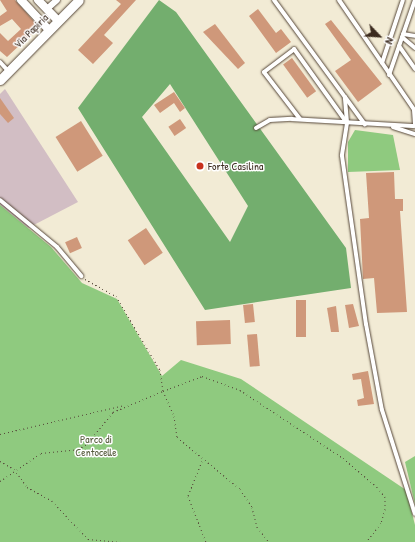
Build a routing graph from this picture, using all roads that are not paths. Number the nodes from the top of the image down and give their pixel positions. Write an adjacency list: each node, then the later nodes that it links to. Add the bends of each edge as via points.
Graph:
1 (22, 0): 10 (street)
2 (38, 0): 9 (street)
3 (57, 0): 9 (street)
4 (79, 0): 13 (street, Via Papiria)
5 (274, 0): 25 (lane)
6 (339, 0): 20 (lane)
7 (403, 0): 11 (lane)
8 (415, 0): 12 (lane)
9 (46, 9): 10 (street, via 43,16); 13 (street)
10 (37, 17): 14 (street)
11 (398, 17): 12 (lane); 20 (lane)
12 (408, 20): 15 (lane)
13 (58, 21): 14 (street, Via Papiria)
14 (49, 30): 22 (street, Via Papiria)
15 (402, 35): 16 (lane); 17 (lane); 18 (lane)
16 (415, 36)
17 (398, 46): 21 (lane); 23 (lane)
18 (415, 48)
19 (0, 62): 22 (lane)
20 (382, 63): 23 (lane)
21 (415, 69)
22 (8, 71): 24 (street, Via Papiria)
23 (389, 75): 26 (lane)
24 (0, 80)
25 (345, 97): 28 (lane); 29 (lane)
26 (415, 110): 30 (lane)
27 (300, 119): 28 (lane); 28 (lane, via 264,72 294,49); 32 (lane, via 270,120)
28 (347, 123): 29 (lane); 36 (lane, via 342,156 366,324 382,410)
29 (365, 124): 31 (lane)
30 (415, 125): 31 (lane)
31 (392, 127): 33 (lane)
32 (256, 128)
33 (415, 134)
34 (0, 200): 35 (lane, via 57,247)
35 (81, 276)
36 (415, 514)

